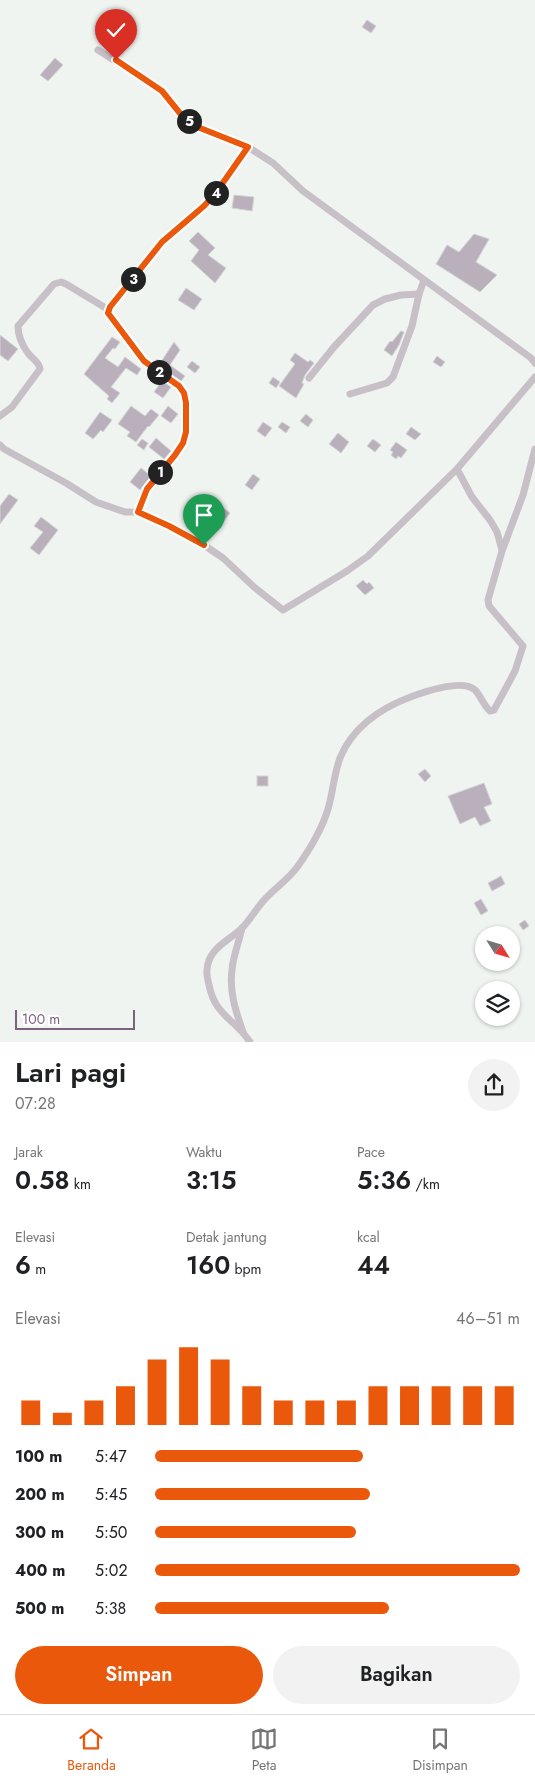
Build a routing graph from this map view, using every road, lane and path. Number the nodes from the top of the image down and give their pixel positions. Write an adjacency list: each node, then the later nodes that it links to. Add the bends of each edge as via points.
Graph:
1 (98, 50): 2 (street, via 162,91 183,117 200,128)
2 (248, 147): 3 (street, via 272,162 303,191); 5 (street, via 215,194 162,242)
3 (424, 280): 4 (street); 6 (street)
4 (419, 294): 8 (street, via 385,299 373,306); 9 (street, via 412,326 393,377 387,383)
5 (110, 310): 10 (street, via 66,284 54,284 18,326 20,340 40,369 12,407); 14 (street, via 108,313 144,361 179,386 186,403 183,443 147,489)
6 (535, 363)
7 (535, 377): 13 (street)
8 (309, 378)
9 (350, 394)
10 (0, 416)
11 (0, 445): 14 (street, via 96,502 126,512)
12 (535, 450): 15 (street, via 523,496)
13 (457, 468): 14 (street, via 368,556 283,610 204,545); 15 (street, via 497,532)
14 (138, 512)
15 (502, 551): 16 (street, via 489,590 489,606 524,646 497,706 490,711 473,688 456,686 391,704 365,723 351,738 341,757 327,811 308,851 291,875 260,904)
16 (242, 928): 17 (street, via 232,970 232,993); 17 (street, via 219,946 210,957 207,970 213,1000 229,1021)
17 (243, 1032): 18 (street)
18 (250, 1042)

